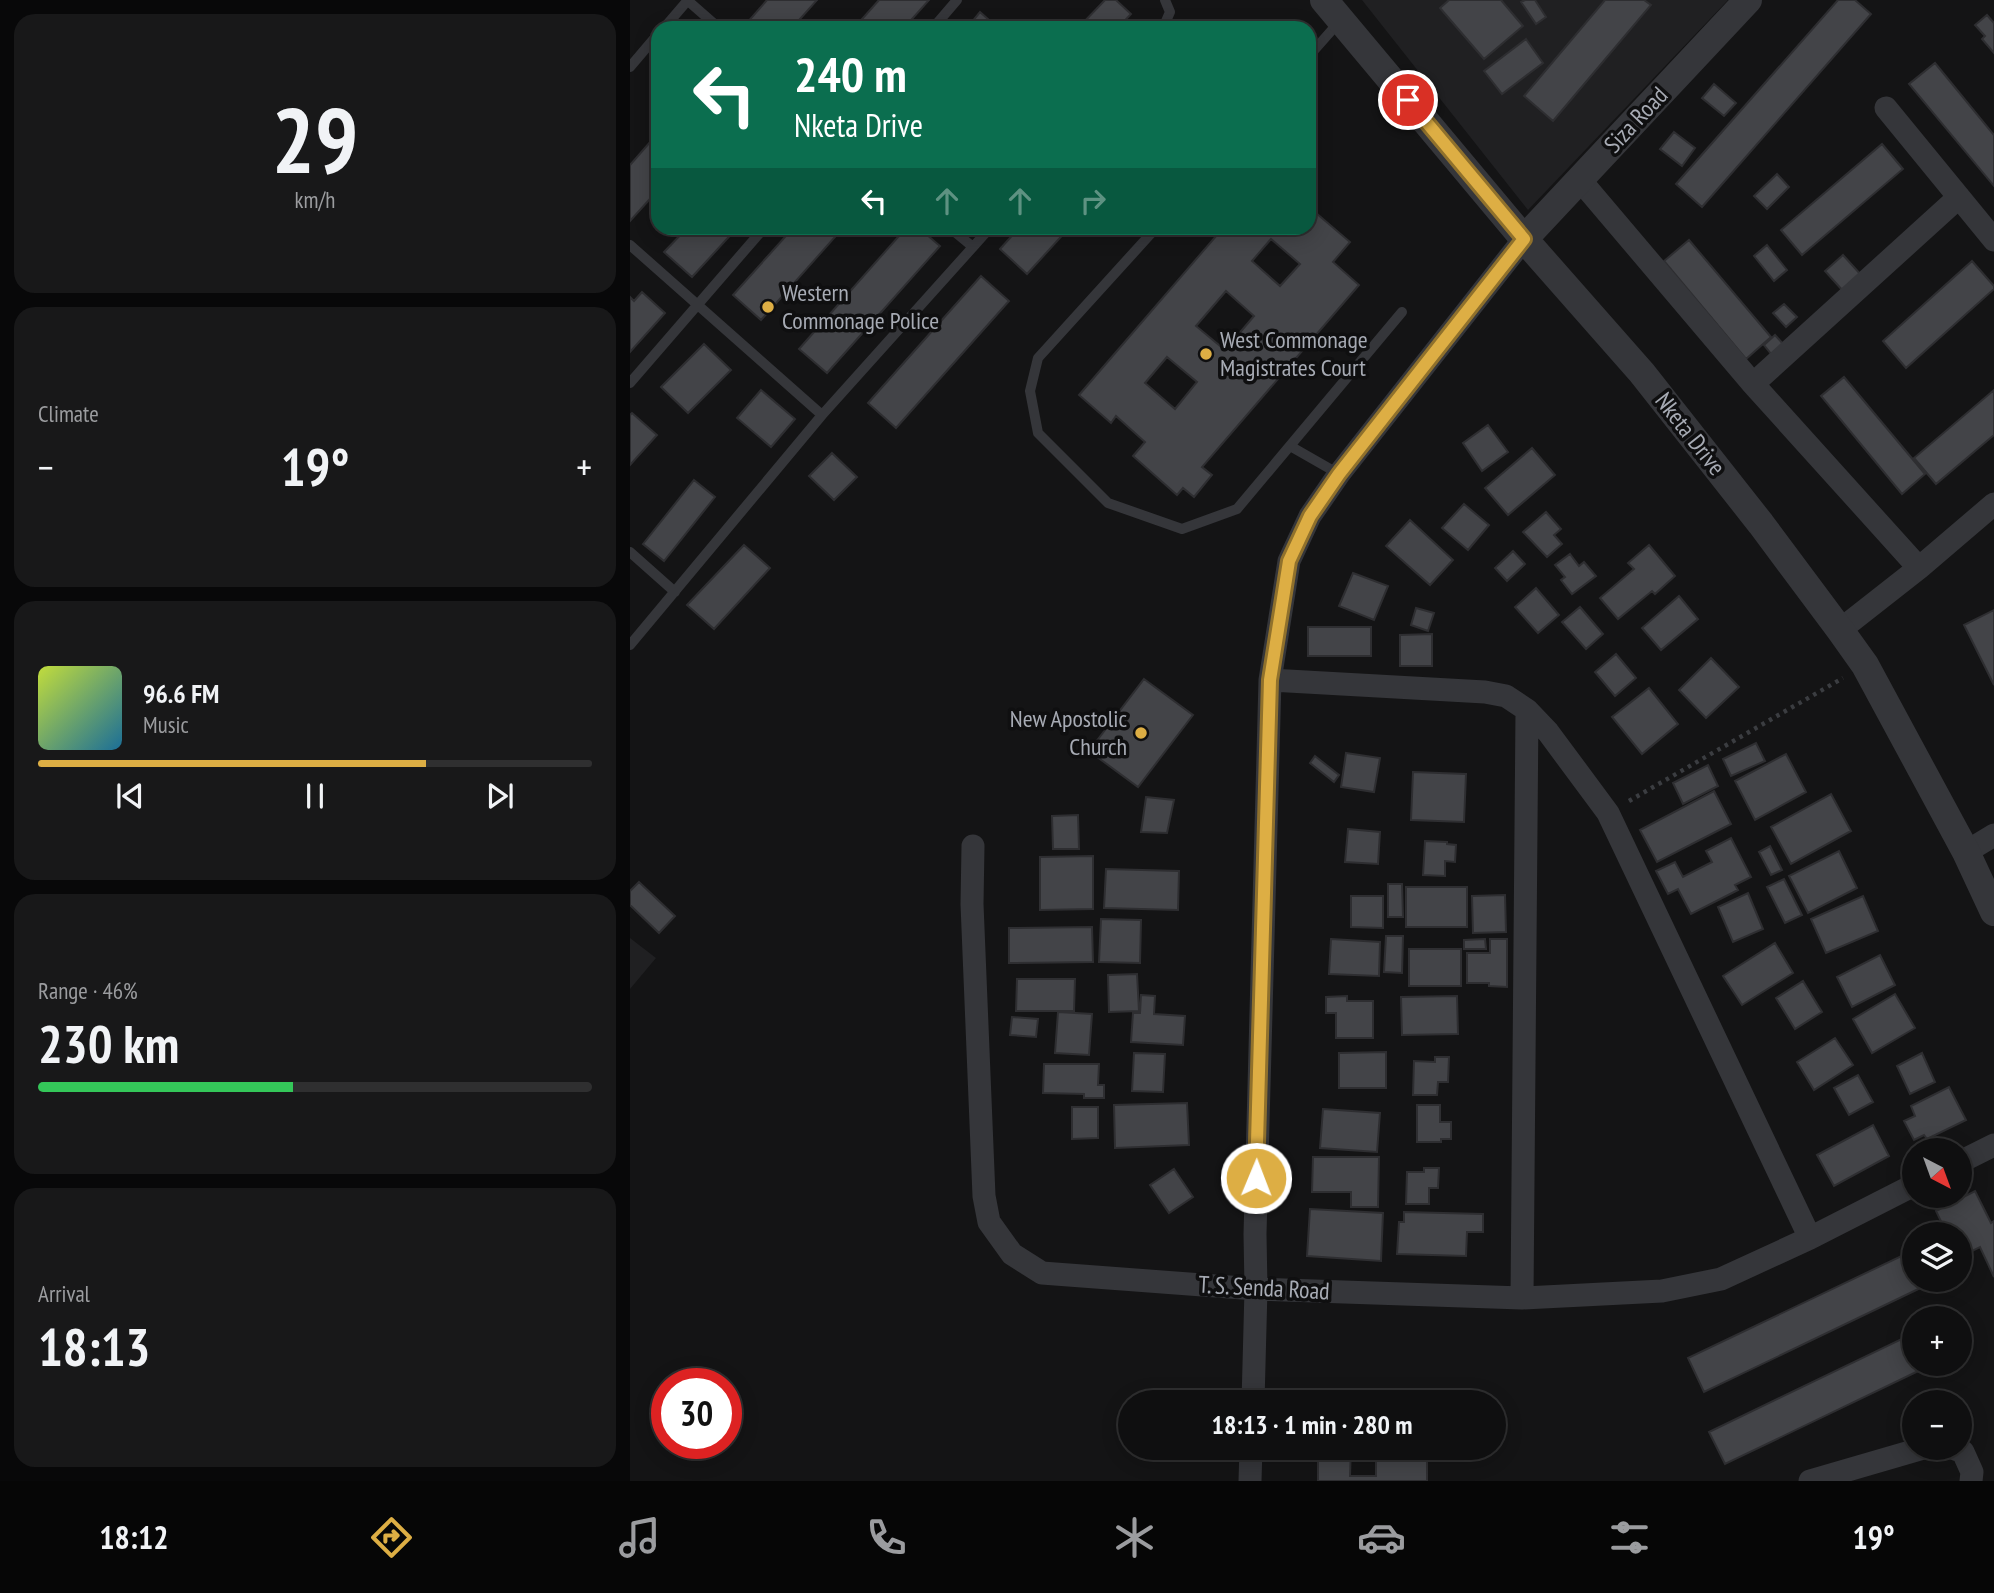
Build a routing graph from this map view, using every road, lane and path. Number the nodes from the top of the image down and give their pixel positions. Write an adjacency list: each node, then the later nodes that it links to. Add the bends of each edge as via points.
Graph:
1 (687, 0): 6 (lane); 7 (lane)
2 (957, 0): 8 (lane)
3 (1165, 0): 9 (lane, via 1170,12)
4 (1748, 0): 14 (street, Siza Road)
5 (1333, 10): 11 (lane); 20 (street, Nketa Drive)
6 (670, 21)
7 (711, 21)
8 (939, 21)
9 (1166, 21)
10 (651, 42): 12 (lane)
11 (1316, 43)
12 (630, 67)
13 (1886, 108): 15 (street)
14 (1580, 180): 20 (street, Siza Road); 27 (street)
15 (1959, 197): 21 (street); 27 (street)
16 (758, 235): 24 (lane)
17 (958, 235): 23 (lane)
18 (984, 235): 23 (lane)
19 (1150, 235): 29 (lane, via 1038,358 1030,391 1038,433 1108,503 1182,529 1237,509)
20 (1524, 239): 30 (street); 35 (street, Nketa Drive, via 1642,373)
21 (1994, 240)
22 (630, 245): 24 (lane)
23 (973, 247): 28 (lane)
24 (698, 305): 26 (lane); 28 (lane)
25 (1402, 312): 29 (lane)
26 (630, 383)
27 (1753, 384): 33 (street)
28 (822, 415): 34 (lane)
29 (1290, 446): 30 (lane)
30 (1339, 474): 38 (street, via 1310,516 1289,561)
31 (1994, 504): 33 (street)
32 (630, 552): 34 (lane)
33 (1919, 568): 35 (street)
34 (675, 592): 36 (lane)
35 (1840, 630): 37 (street, Nketa Drive)
36 (630, 645)
37 (1865, 665): 40 (path); 43 (street, Nketa Drive)
38 (1270, 680): 39 (street, via 1485,692 1506,696); 49 (street)
39 (1527, 710): 40 (street); 50 (street)
40 (1608, 813): 48 (street)
41 (1994, 835): 43 (street)
42 (973, 846): 49 (street, T. S. Senda Road, via 983,1182 989,1222 1012,1254 1042,1273)
43 (1966, 852): 44 (street, Nketa Drive)
44 (1994, 912)
45 (1994, 1145): 46 (street)
46 (1972, 1156)
47 (1902, 1191): 48 (street, T. S. Senda Road)
48 (1810, 1238): 50 (street, T. S. Senda Road, via 1721,1279 1661,1291)
49 (1256, 1289): 50 (street, T. S. Senda Road); 51 (street)
50 (1522, 1298)
51 (1253, 1390)
52 (1902, 1454): 56 (street)
53 (1251, 1460): 55 (street)
54 (1967, 1460): 57 (street)
55 (1250, 1481)
56 (1810, 1481)
57 (1971, 1481)

